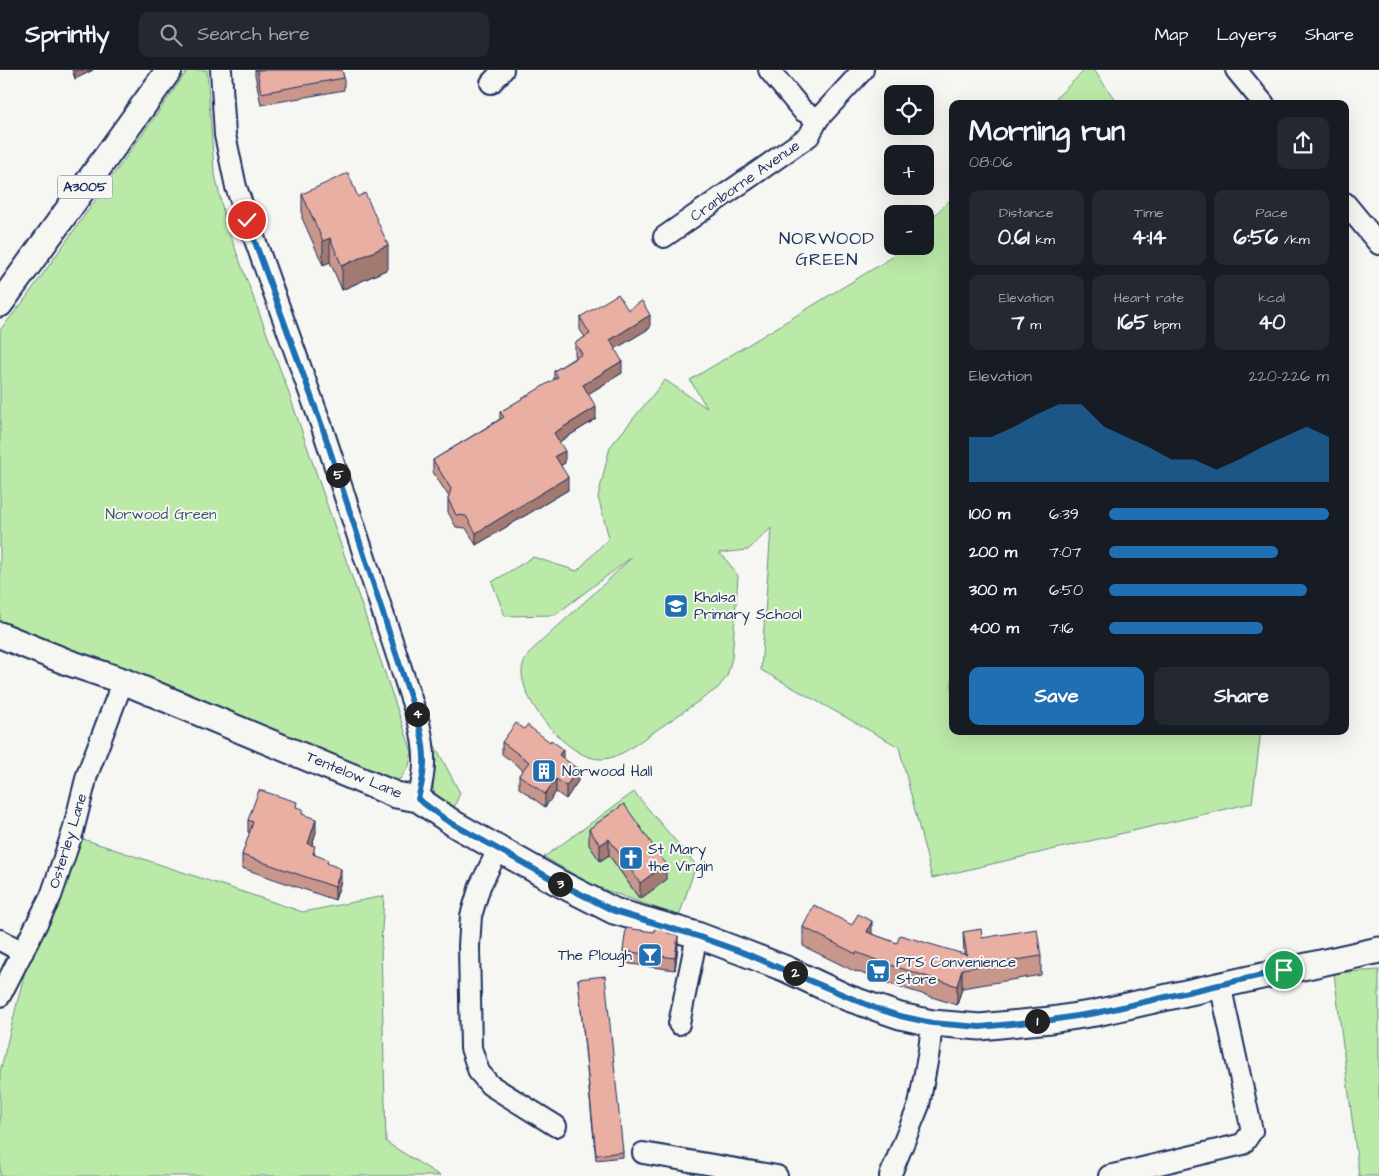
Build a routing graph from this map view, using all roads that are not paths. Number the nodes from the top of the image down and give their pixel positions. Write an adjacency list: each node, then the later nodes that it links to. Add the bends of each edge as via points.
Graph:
1 (169, 70): 11 (main road, A3005)
2 (221, 70): 14 (street, via 224,135 236,187 325,435 419,724 426,757)
3 (769, 70): 7 (street, via 803,111)
4 (863, 70): 7 (street, Cranborne Avenue)
5 (1236, 70): 6 (street)
6 (1261, 100)
7 (818, 119): 9 (street, Cranborne Avenue, via 809,136)
8 (1349, 208): 10 (street)
9 (664, 237)
10 (1379, 244)
11 (0, 304)
12 (0, 635): 13 (main road, Tentelow Lane)
13 (123, 681): 14 (main road, Tentelow Lane, via 396,795); 19 (street, Osterley Lane, via 87,775 73,831 51,896)
14 (418, 799): 15 (main road, Tentelow Lane, via 446,820)
15 (499, 848): 16 (main road, Tentelow Lane, via 614,911); 24 (street, via 476,894 471,916 471,1048 479,1072 490,1085)
16 (697, 936): 22 (main road, Tentelow Lane, via 786,969 875,1008); 23 (street)
17 (0, 940): 19 (street)
18 (1379, 950): 20 (main road, Tentelow Lane)
19 (23, 952): 21 (street, Osterley Lane)
20 (1220, 984): 22 (main road, Tentelow Lane, via 1096,1013 1051,1020 980,1027); 28 (street, via 1252,1131 1243,1144)
21 (0, 996)
22 (932, 1023): 27 (street, via 919,1105)
23 (679, 1024)
24 (556, 1126)
25 (643, 1153): 26 (street)
26 (777, 1176)
27 (890, 1176)
28 (1109, 1176)

